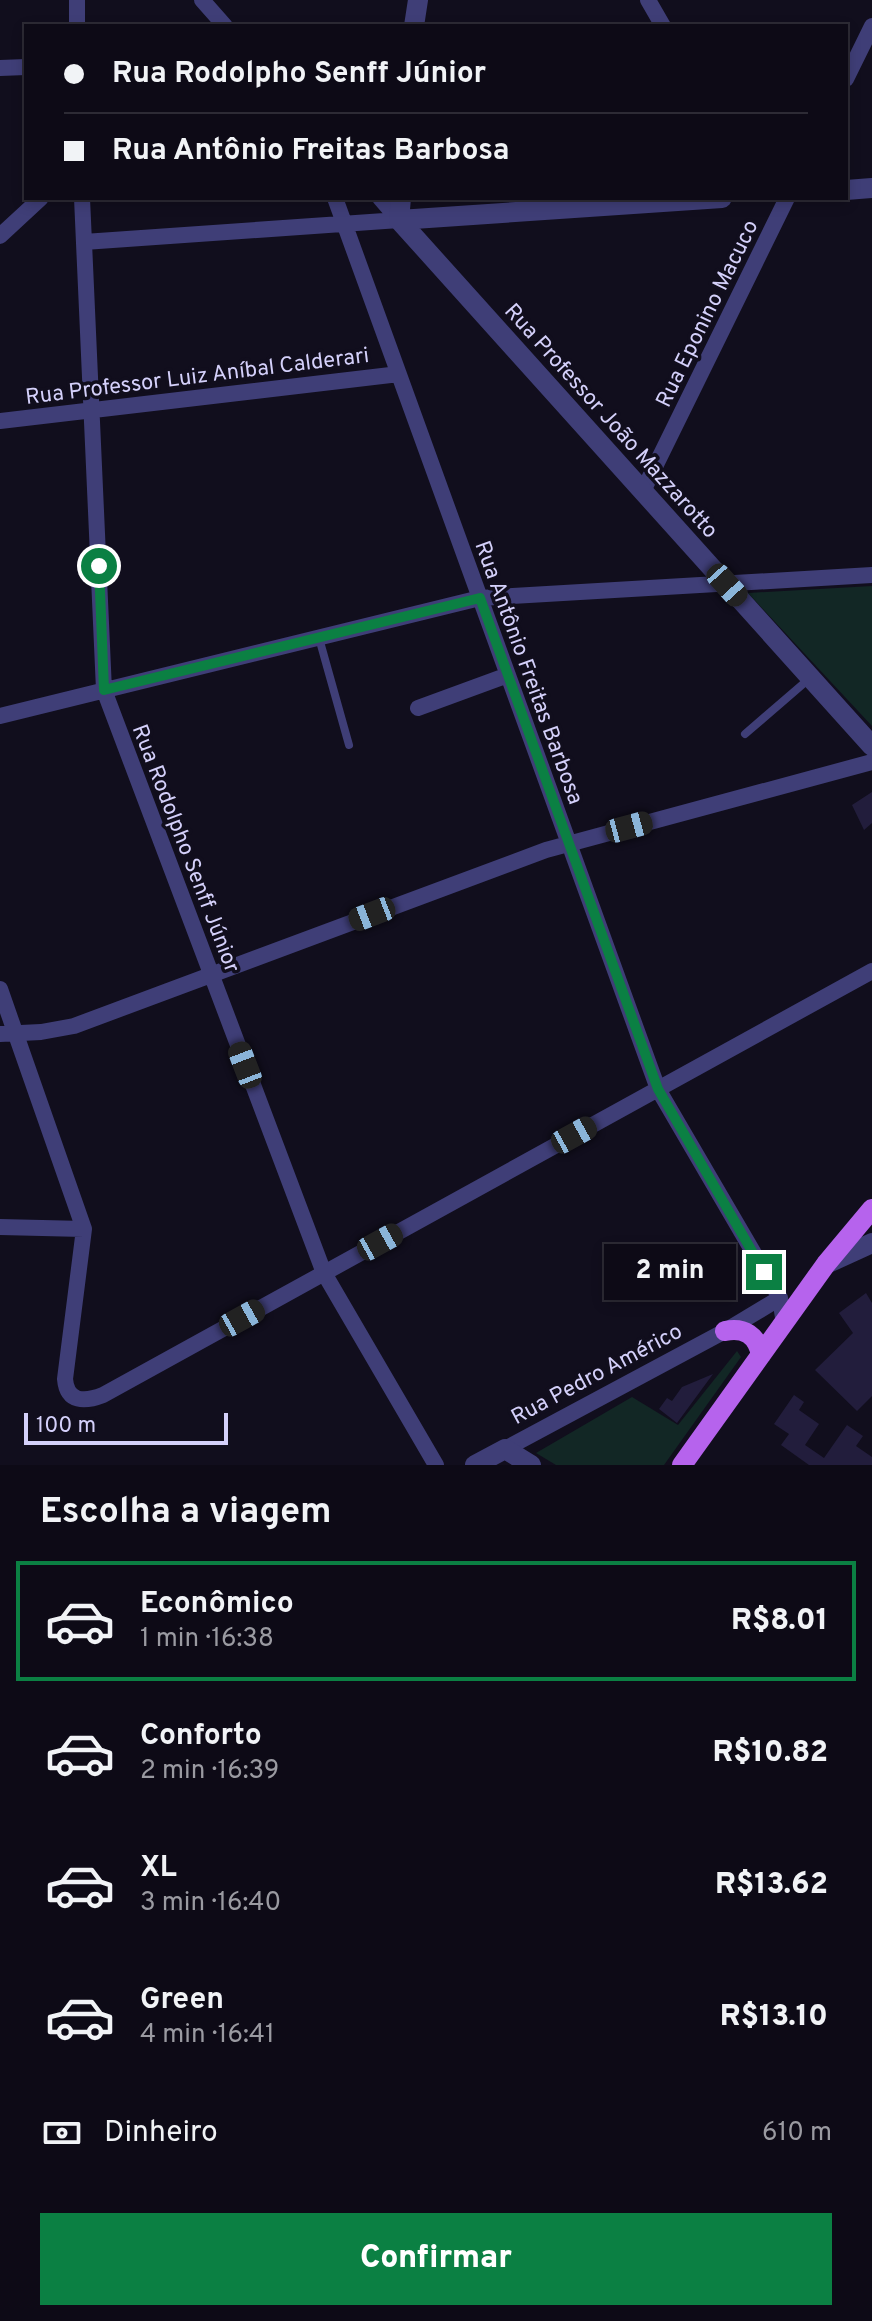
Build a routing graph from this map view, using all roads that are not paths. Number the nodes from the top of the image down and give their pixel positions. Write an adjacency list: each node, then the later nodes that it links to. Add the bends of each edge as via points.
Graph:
1 (77, 0): 5 (street)
2 (202, 0): 6 (street)
3 (418, 0): 7 (street)
4 (648, 0): 8 (street)
5 (77, 24)
6 (223, 24)
7 (414, 24)
8 (662, 24)
9 (872, 26): 12 (street)
10 (24, 67): 11 (street)
11 (0, 68)
12 (848, 75)
13 (872, 188): 14 (street)
14 (848, 190)
15 (39, 200): 24 (street)
16 (82, 200): 25 (street, Rua Rodolpho Senff Júnior)
17 (336, 200): 23 (street, Rua Antônio Freitas Barbosa)
18 (382, 200): 22 (street, Rua Professor João Mazzarotto)
19 (401, 200): 22 (street)
20 (693, 200): 22 (street)
21 (786, 200): 29 (street, Rua Eponino Macuco)
22 (399, 220): 23 (street); 29 (street, Rua Professor João Mazzarotto)
23 (344, 224): 25 (street); 26 (street, Rua Antônio Freitas Barbosa)
24 (0, 236)
25 (84, 242): 27 (street, Rua Rodolpho Senff Júnior)
26 (399, 374): 27 (street, Rua Professor Luiz Aníbal Calderari); 32 (street, Rua Antônio Freitas Barbosa)
27 (92, 410): 28 (street, Rua Professor Luiz Aníbal Calderari); 36 (street, Rua Rodolpho Senff Júnior)
28 (0, 421)
29 (643, 491): 31 (street, Rua Professor João Mazzarotto)
30 (872, 575): 31 (street)
31 (727, 585): 32 (street); 35 (street, Rua Professor João Mazzarotto)
32 (480, 598): 33 (street); 34 (street, Rua Antônio Freitas Barbosa)
33 (319, 638): 36 (street); 40 (lane)
34 (508, 675): 37 (street); 43 (street, Rua Antônio Freitas Barbosa)
35 (810, 677): 39 (lane); 41 (street, Rua Professor João Mazzarotto)
36 (104, 690): 38 (street); 45 (street, Rua Rodolpho Senff Júnior)
37 (418, 708)
38 (0, 716)
39 (745, 734)
40 (349, 745)
41 (872, 746)
42 (872, 762): 43 (street)
43 (569, 843): 45 (street); 48 (street, Rua Antônio Freitas Barbosa)
44 (872, 971): 48 (street)
45 (211, 975): 47 (street, via 74,1026); 54 (street, Rua Rodolpho Senff Júnior)
46 (0, 989): 47 (street)
47 (8, 1033): 51 (street)
48 (658, 1089): 54 (street); 55 (street, Rua Antônio Freitas Barbosa)
49 (872, 1209): 53 (main road)
50 (0, 1227): 51 (street)
51 (84, 1229): 54 (street, via 65,1379 74,1398 103,1395)
52 (872, 1243): 53 (street)
53 (826, 1264): 56 (main road)
54 (324, 1273): 60 (street, Rua Rodolpho Senff Júnior)
55 (780, 1298): 56 (street, Rua Antônio Freitas Barbosa); 57 (street, Rua Pedro Américo)
56 (784, 1324): 58 (main road)
57 (725, 1331): 58 (main road, via 745,1331); 59 (street, Rua Pedro Américo)
58 (761, 1355): 63 (main road)
59 (505, 1449): 61 (street, Rua Pedro Américo); 62 (street)
60 (436, 1465)
61 (475, 1465)
62 (531, 1465)
63 (682, 1465)

